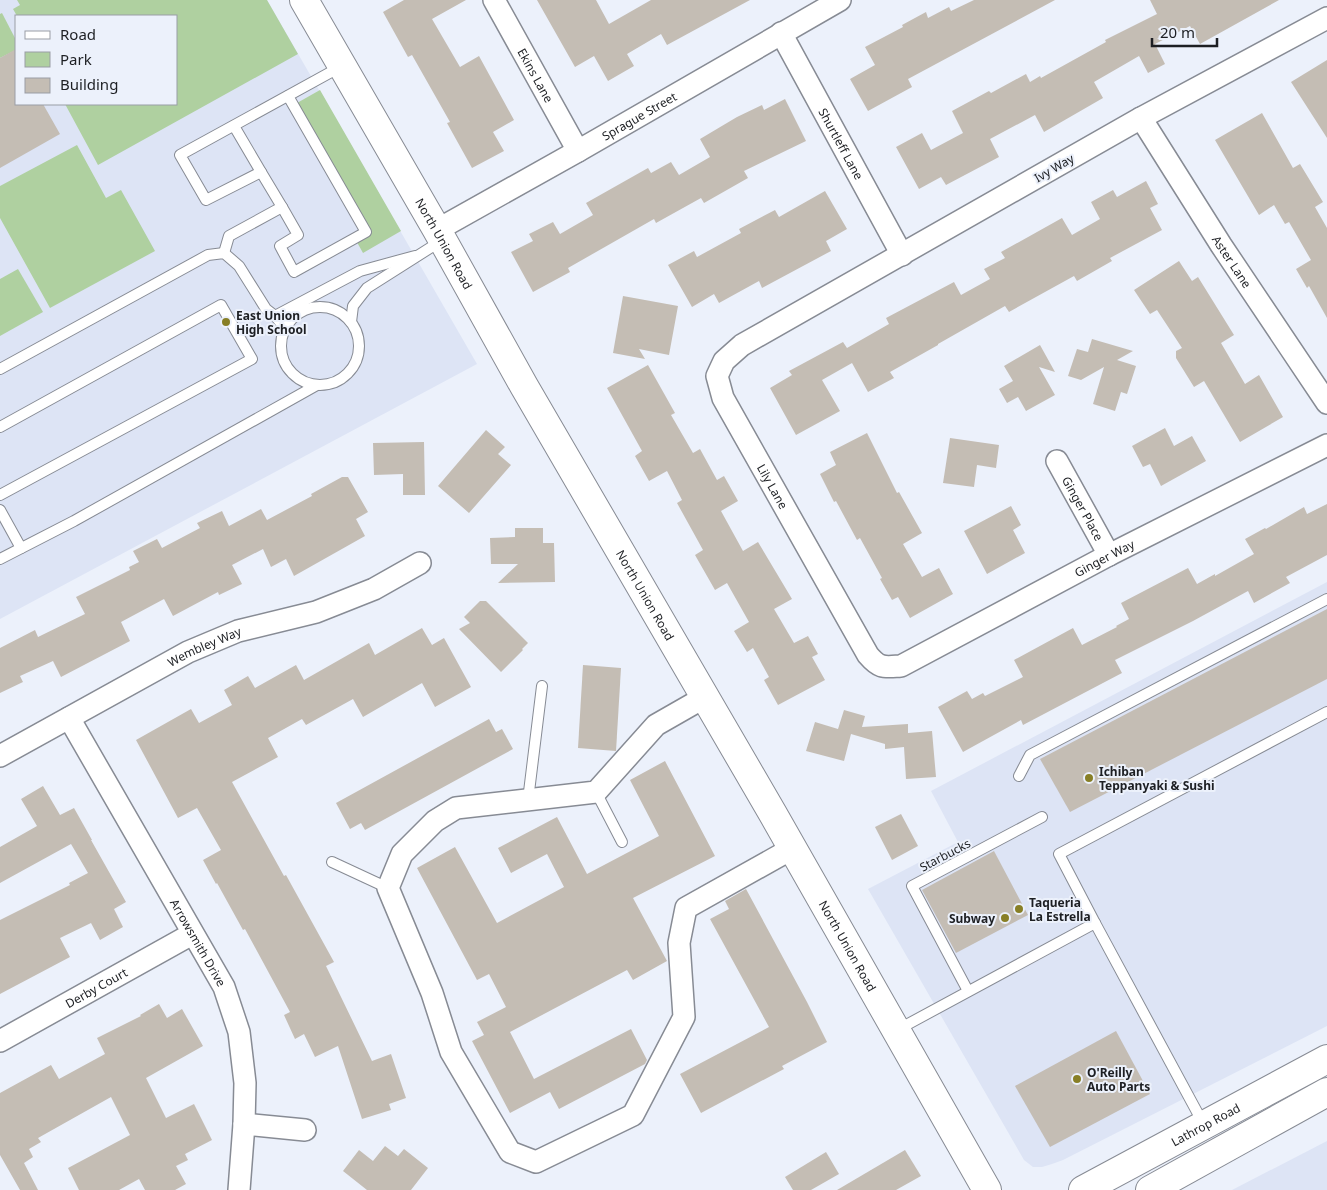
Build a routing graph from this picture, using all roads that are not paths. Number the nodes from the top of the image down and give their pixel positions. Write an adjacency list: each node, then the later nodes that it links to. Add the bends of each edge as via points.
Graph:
1 (304, 0): 6 (street, North Union Road)
2 (494, 0): 10 (street, Ekins Lane)
3 (840, 0): 5 (street, Sprague Street)
4 (1327, 18): 8 (street, Ivy Way)
5 (781, 33): 10 (street, Sprague Street); 15 (street, Shurtleff Lane)
6 (343, 66): 7 (lane); 13 (street, North Union Road)
7 (288, 96): 9 (lane); 12 (lane, via 366,232 294,272 280,246 298,235)
8 (1141, 118): 15 (street, Ivy Way); 23 (street, Aster Lane)
9 (234, 126): 11 (lane); 11 (lane, via 180,155 206,200)
10 (578, 151): 13 (street, Sprague Street)
11 (261, 172): 12 (lane)
12 (282, 207): 14 (lane, via 229,236)
13 (440, 235): 16 (lane); 36 (street, North Union Road)
14 (224, 253): 17 (lane, via 239,266 266,309); 21 (lane, via 208,255)
15 (902, 255): 19 (street, Ivy Way)
16 (415, 256): 17 (lane, via 360,271); 18 (lane, via 367,288 353,306)
17 (275, 316): 20 (lane)
18 (351, 322): 20 (lane, via 329,309 316,308 293,318); 22 (lane, via 359,346 357,359 341,379)
19 (784, 322): 34 (street, Lily Lane, via 742,345 724,361 717,376 723,398 868,656)
20 (285, 328): 22 (lane, via 281,353 286,366 304,382)
21 (0, 369)
22 (317, 385): 29 (lane)
23 (1327, 403)
24 (0, 427): 27 (lane, via 222,305 252,359)
25 (1327, 445): 30 (street, Ginger Way)
26 (1057, 461): 30 (street, Ginger Place)
27 (0, 495)
28 (0, 510): 29 (lane)
29 (20, 548): 31 (lane)
30 (1109, 555): 34 (street, Ginger Way, via 901,666)
31 (0, 559)
32 (420, 563): 38 (street, Wembley Way, via 374,588 316,612 238,631 188,652)
33 (1327, 600): 40 (lane, via 1030,756)
34 (883, 667)
35 (542, 686): 42 (lane)
36 (705, 697): 41 (street, via 656,725); 45 (street, North Union Road)
37 (1327, 712): 48 (lane, via 1059,854)
38 (70, 718): 39 (street, Wembley Way); 49 (street, Arrowsmith Drive)
39 (0, 756)
40 (1019, 776)
41 (596, 792): 42 (street); 44 (lane)
42 (528, 800): 47 (street, via 456,808 435,821 402,854)
43 (1042, 817): 50 (lane, Starbucks, via 912,886)
44 (622, 842)
45 (793, 848): 47 (street, via 686,908 679,944 684,1017 633,1115 536,1162 510,1152 451,1052 432,993); 51 (street, North Union Road)
46 (332, 862): 47 (lane)
47 (388, 888)
48 (1095, 923): 50 (lane); 56 (lane)
49 (192, 934): 52 (street, Derby Court); 55 (street, Arrowsmith Drive, via 224,988 238,1032 245,1083)
50 (968, 991): 51 (lane)
51 (896, 1030): 59 (street, North Union Road)
52 (0, 1041)
53 (1327, 1059): 56 (street, Lathrop Road)
54 (1327, 1092): 61 (street)
55 (244, 1124): 57 (street); 58 (street, Arrowsmith Drive)
56 (1204, 1125): 60 (street, Lathrop Road)
57 (304, 1130)
58 (239, 1190)
59 (987, 1190)
60 (1083, 1190)
61 (1150, 1190)

